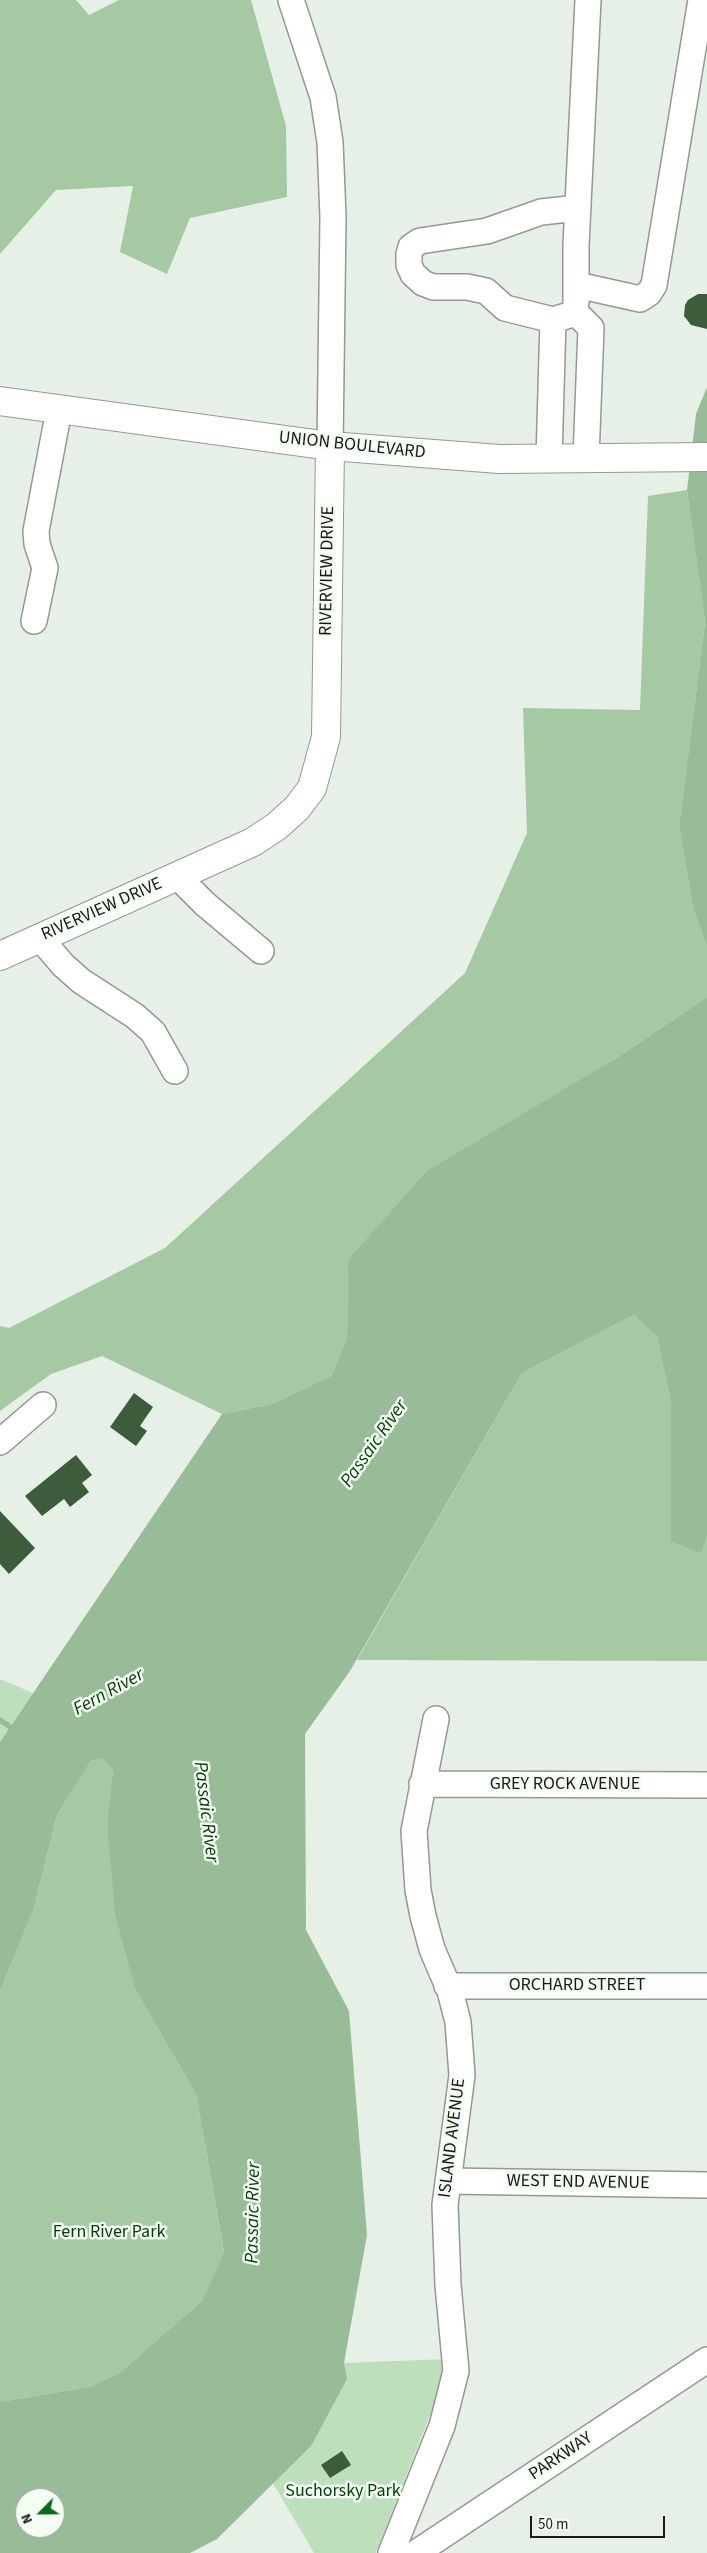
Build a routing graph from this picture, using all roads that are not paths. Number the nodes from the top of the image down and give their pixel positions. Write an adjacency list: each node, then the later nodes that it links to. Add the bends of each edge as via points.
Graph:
1 (291, 0): 9 (street, RIVERVIEW DRIVE, via 323,97 330,142 333,217)
2 (588, 0): 4 (street)
3 (700, 0): 5 (street, via 654,285 640,298)
4 (578, 208): 5 (street); 6 (street, via 541,212 487,231 420,241 411,247 409,254 413,274 422,283 486,291 505,308)
5 (577, 286): 6 (street)
6 (565, 317): 11 (street, via 591,328); 12 (street)
7 (0, 402): 8 (main road, UNION BOULEVARD)
8 (59, 410): 9 (main road, UNION BOULEVARD); 13 (street, via 36,531 46,568)
9 (330, 446): 12 (main road, UNION BOULEVARD, via 499,459); 14 (main road, RIVERVIEW DRIVE, via 326,737 312,788 297,808 253,842)
10 (707, 457): 11 (main road, UNION BOULEVARD)
11 (586, 458): 12 (main road, UNION BOULEVARD)
12 (549, 459)
13 (34, 621)
14 (177, 876): 15 (main road, RIVERVIEW DRIVE); 16 (street)
15 (40, 938): 17 (main road, RIVERVIEW DRIVE); 18 (street, via 81,981 135,1016 153,1032)
16 (261, 951)
17 (0, 956)
18 (175, 1072)
19 (43, 1405): 20 (street)
20 (0, 1442)
21 (436, 1719): 22 (street, ISLAND AVENUE)
22 (422, 1784): 23 (street, GREY ROCK AVENUE); 24 (street, ISLAND AVENUE, via 414,1831 418,1890 432,1949)
23 (707, 1785)
24 (448, 1986): 25 (street, ORCHARD STREET); 26 (street, ISLAND AVENUE, via 458,2022 462,2075)
25 (707, 1986)
26 (448, 2181): 27 (street, WEST END AVENUE); 29 (street, ISLAND AVENUE, via 445,2204 447,2267 456,2371 442,2426)
27 (707, 2185)
28 (707, 2360): 30 (street, PARKWAY)
29 (391, 2553)
30 (416, 2553)

